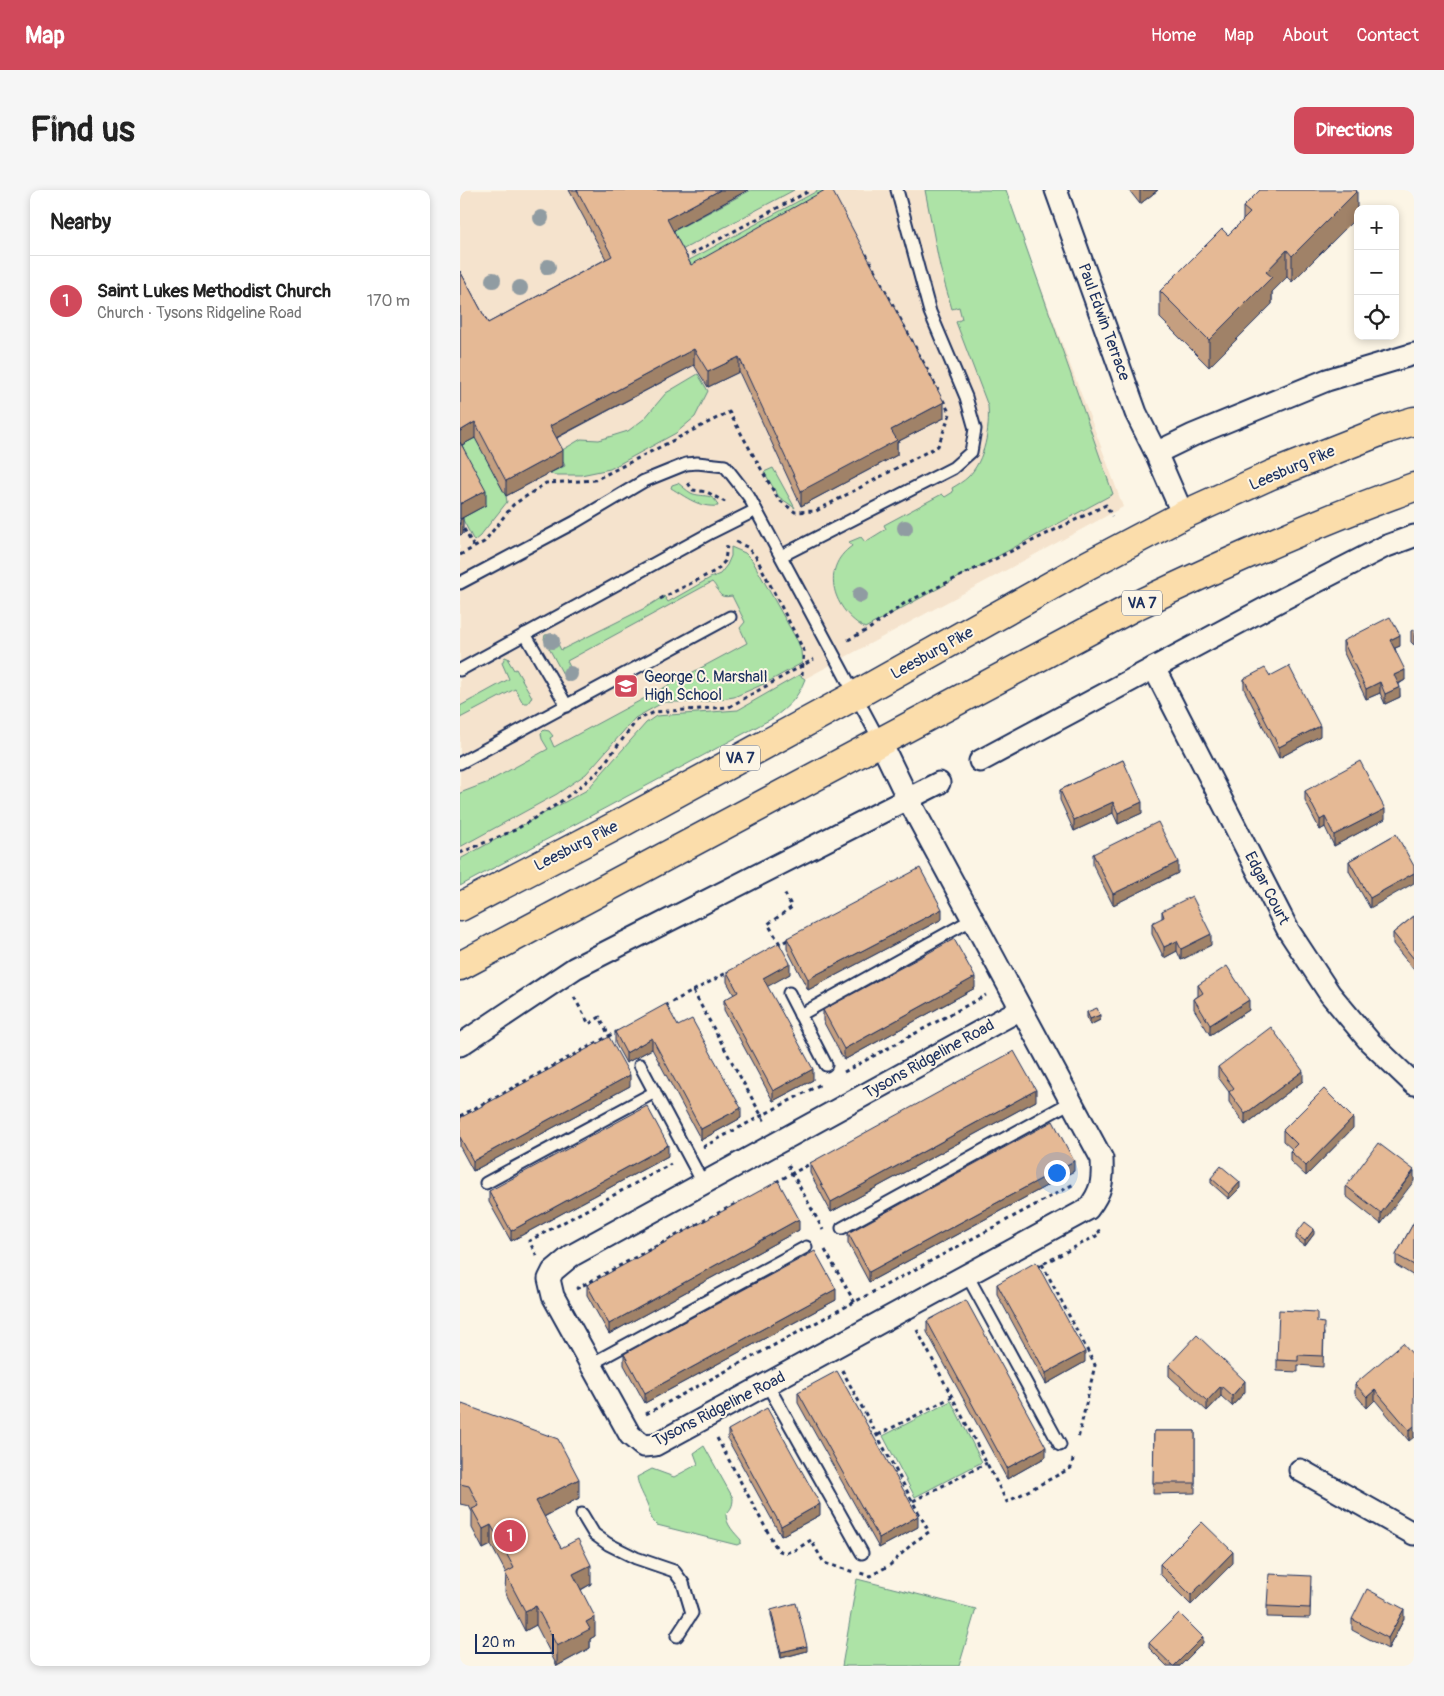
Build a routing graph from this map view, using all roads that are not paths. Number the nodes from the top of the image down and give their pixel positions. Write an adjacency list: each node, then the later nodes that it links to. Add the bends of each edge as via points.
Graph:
1 (897, 190): 10 (lane, via 930,312 976,429 971,452 953,468)
2 (1056, 190): 5 (street, Paul Edwin Terrace, via 1136,413)
3 (1414, 354): 5 (street, via 1327,380)
4 (1414, 421): 8 (main road, Leesburg Pike / VA 7, via 1271,475)
5 (1156, 453): 8 (street, Paul Edwin Terrace)
6 (1414, 487): 18 (main road, VA 7, via 1362,505 1141,603)
7 (756, 510): 10 (lane); 11 (lane, via 725,466 686,464 644,481); 13 (lane)
8 (1182, 515): 16 (main road, Leesburg Pike / VA 7)
9 (1414, 536): 14 (street, via 1288,596)
10 (781, 556): 16 (lane)
11 (460, 583)
12 (730, 617): 17 (lane)
13 (526, 634): 15 (lane); 17 (lane)
14 (1154, 668): 19 (street); 32 (street, Edgar Court, via 1288,930 1330,994 1370,1042)
15 (460, 670)
16 (856, 695): 18 (lane); 23 (main road, Leesburg Pike / VA 7)
17 (567, 706): 20 (lane)
18 (881, 743): 22 (street); 25 (main road, VA 7)
19 (980, 761)
20 (460, 763)
21 (938, 783): 22 (street)
22 (908, 799): 24 (street); 29 (street, via 575,968)
23 (460, 907)
24 (973, 919): 27 (street); 28 (lane)
25 (460, 966)
26 (789, 993): 28 (lane)
27 (1021, 1008): 34 (street); 36 (street, Tysons Ridgeline Road)
28 (800, 1015): 31 (lane)
29 (460, 1045)
30 (640, 1064): 33 (lane)
31 (826, 1065)
32 (1414, 1084)
33 (655, 1092): 35 (lane); 36 (lane)
34 (1071, 1102): 37 (lane); 39 (street, Tysons Ridgeline Road, via 1102,1159 1103,1181 1095,1200 1088,1209)
35 (486, 1183)
36 (703, 1183): 40 (street, Tysons Ridgeline Road, via 555,1271 553,1296)
37 (842, 1228)
38 (806, 1247): 40 (lane)
39 (967, 1275): 41 (street, Tysons Ridgeline Road); 42 (lane)
40 (591, 1364): 41 (street, Tysons Ridgeline Road, via 630,1435 643,1446 655,1445)
41 (767, 1384): 46 (lane)
42 (1060, 1445)
43 (1300, 1470): 45 (street)
44 (582, 1514): 47 (lane, via 594,1534 608,1544 674,1571 683,1583 692,1613)
45 (1414, 1534)
46 (862, 1553)
47 (677, 1636)

